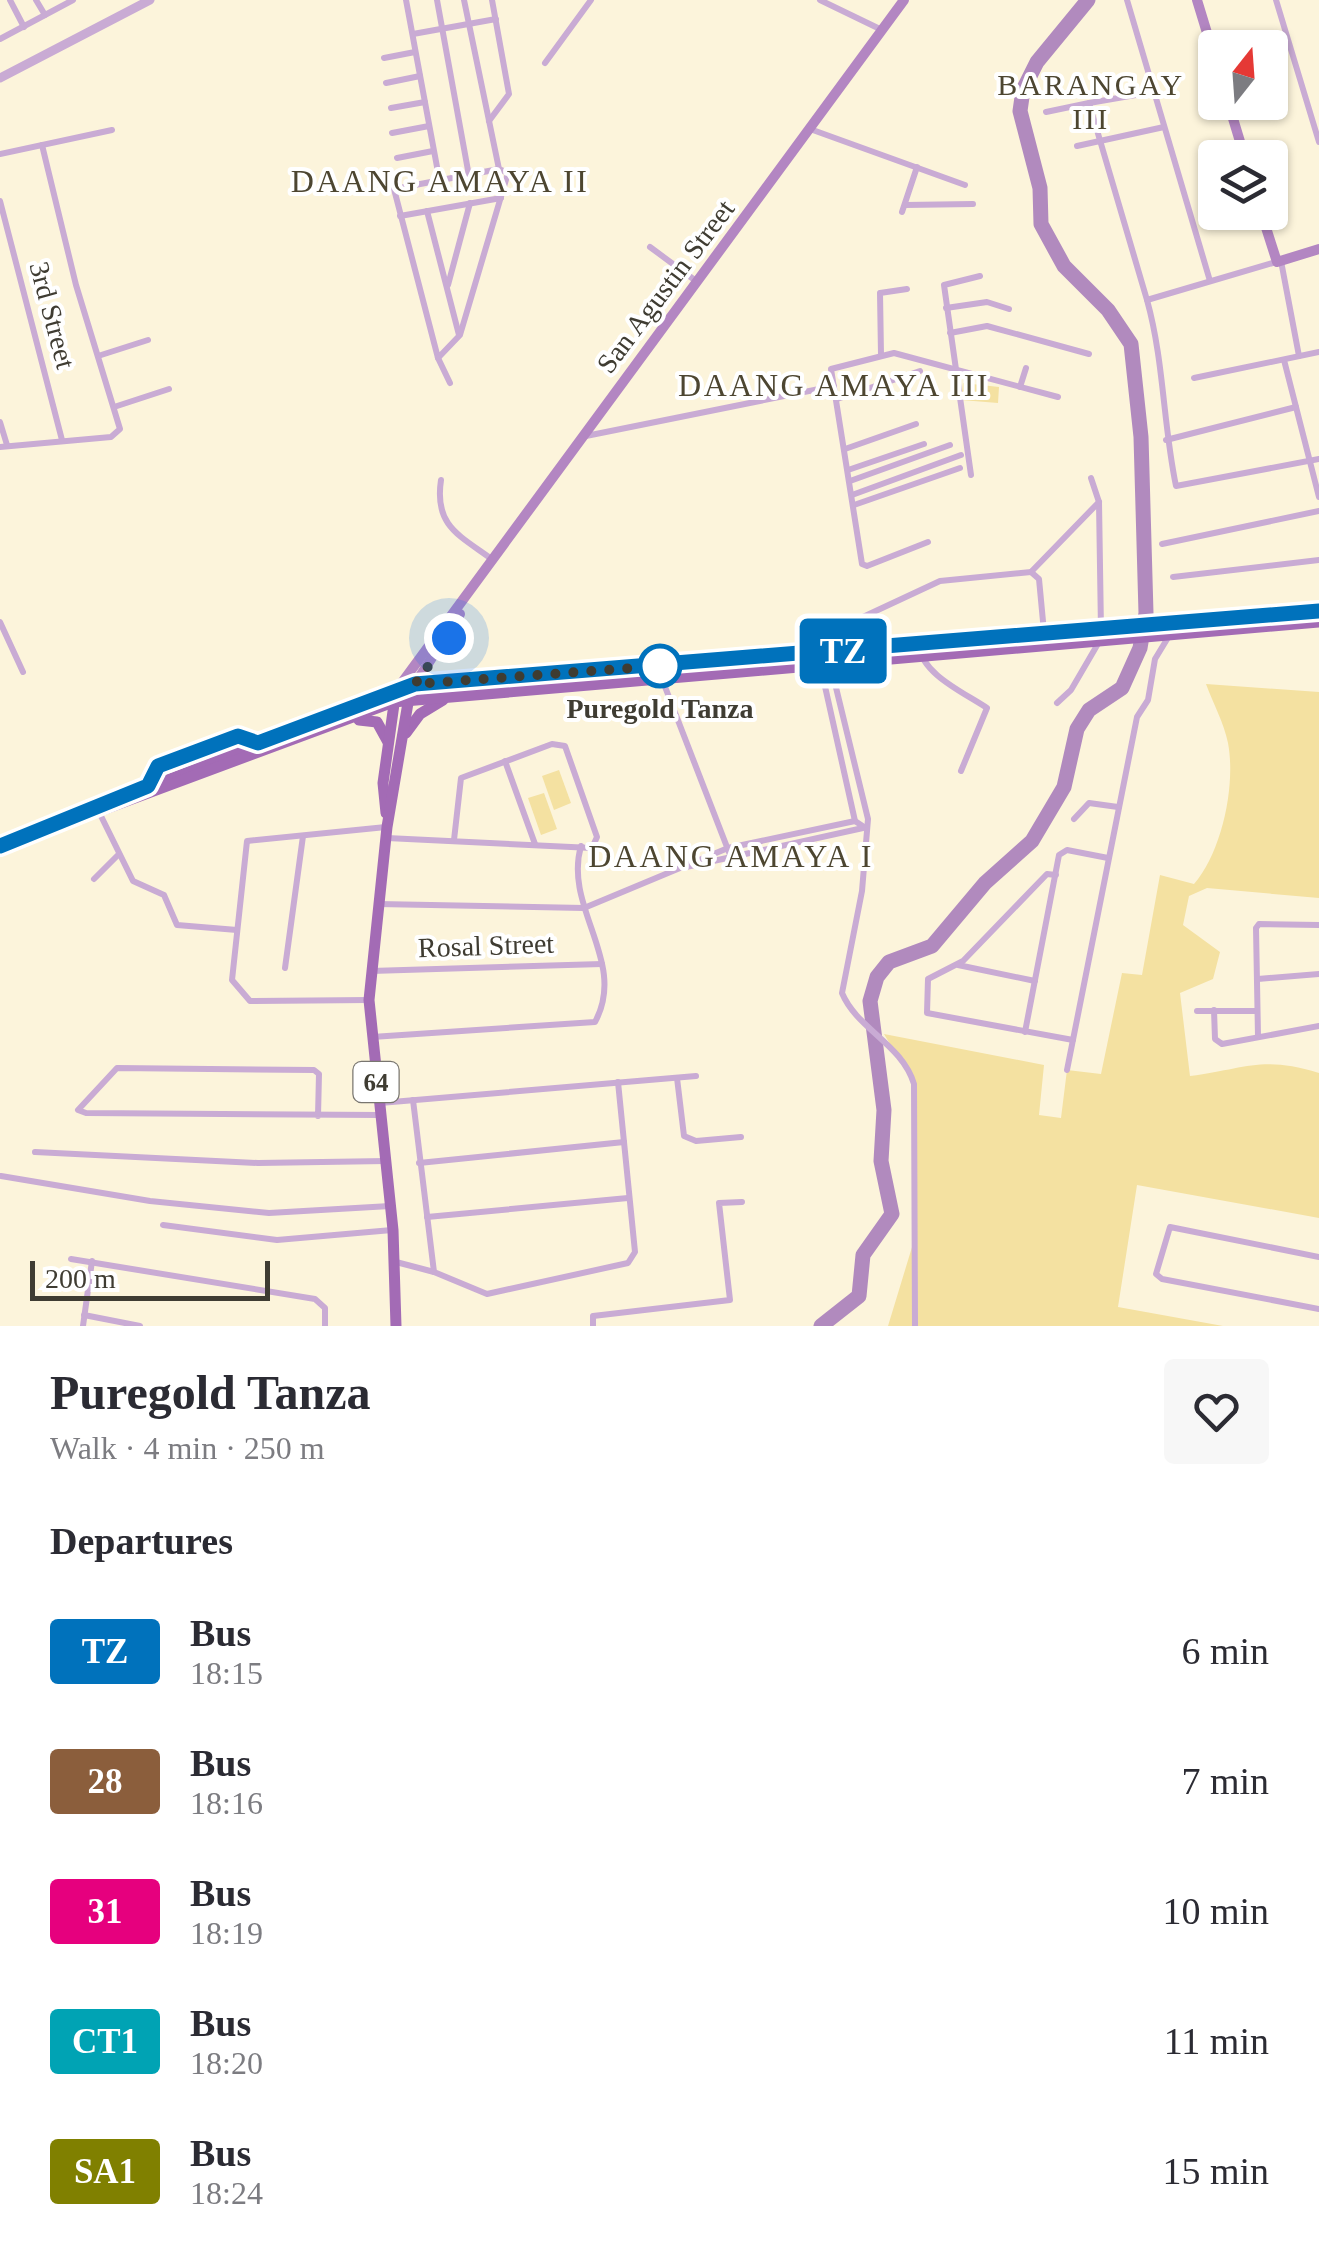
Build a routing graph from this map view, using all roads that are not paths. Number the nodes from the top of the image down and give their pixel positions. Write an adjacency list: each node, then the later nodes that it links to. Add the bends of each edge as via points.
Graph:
1 (10, 0): 20 (street)
2 (36, 0): 17 (street)
3 (74, 0): 15 (street)
4 (150, 0): 31 (street)
5 (406, 0): 25 (street)
6 (437, 0): 22 (street)
7 (464, 0): 19 (street)
8 (492, 0): 18 (street)
9 (590, 0): 29 (street)
10 (820, 0): 16 (street)
11 (904, 0): 23 (main road, San Agustin Street)
12 (1127, 0): 33 (street)
13 (1197, 0): 24 (main road)
14 (1276, 0): 45 (street)
15 (64, 2): 17 (street)
16 (838, 4): 23 (street)
17 (45, 15): 20 (street)
18 (496, 19): 19 (street); 38 (street, via 509,94)
19 (469, 23): 22 (street); 38 (street)
20 (24, 26): 26 (street)
21 (0, 28): 26 (street)
22 (442, 28): 25 (street); 53 (street)
23 (882, 30): 42 (main road, San Agustin Street)
24 (1206, 30)
25 (413, 34): 27 (street)
26 (2, 38)
27 (415, 52): 28 (street); 30 (street)
28 (384, 58)
29 (545, 62)
30 (420, 76): 32 (street); 34 (street)
31 (0, 78)
32 (386, 83)
33 (1153, 92): 35 (street); 40 (street)
34 (425, 102): 36 (street); 39 (street)
35 (1089, 103): 37 (street); 44 (street)
36 (391, 108)
37 (1046, 112)
38 (488, 122): 52 (street)
39 (430, 126): 43 (street); 48 (street)
40 (1164, 127): 44 (street); 68 (street)
41 (112, 130): 46 (street)
42 (810, 130): 51 (street); 67 (main road, San Agustin Street)
43 (392, 133)
44 (1100, 141): 47 (street); 71 (street)
45 (1319, 142)
46 (42, 145): 49 (street); 79 (street)
47 (1077, 146)
48 (433, 152): 50 (street); 54 (street)
49 (0, 154)
50 (397, 158)
51 (917, 167): 55 (street); 59 (street, via 903,208)
52 (499, 169): 53 (street); 56 (street, via 508,174)
53 (468, 176): 54 (street)
54 (440, 182): 61 (street, via 394,189)
55 (965, 185)
56 (500, 198): 58 (street); 75 (street)
57 (0, 201): 99 (street, 3rd Street)
58 (470, 203): 60 (street); 69 (street)
59 (973, 204)
60 (426, 210): 61 (street); 69 (street)
61 (400, 216): 82 (street)
62 (1268, 230): 65 (main road)
63 (650, 247): 67 (street)
64 (1319, 250): 65 (main road)
65 (1279, 262): 68 (street); 81 (street)
66 (980, 276): 72 (street, via 944,284)
67 (696, 281): 98 (main road, San Agustin Street)
68 (1210, 281): 71 (street)
69 (448, 286): 75 (street)
70 (907, 289): 80 (street, via 880,292)
71 (1147, 300): 100 (street, via 1161,352)
72 (946, 308): 73 (street, via 987,302); 74 (street)
73 (1009, 309)
74 (950, 332): 78 (street, via 987,326); 84 (street)
75 (460, 336): 82 (street)
76 (148, 340): 79 (street)
77 (1319, 352): 81 (street)
78 (1089, 354)
79 (98, 356): 94 (street)
80 (882, 356): 84 (street); 89 (street, via 831,369)
81 (1300, 356): 83 (street)
82 (438, 358): 88 (street)
83 (1284, 360): 87 (street); 95 (street)
84 (954, 368): 90 (street); 109 (street)
85 (1026, 368): 90 (street)
86 (920, 372): 93 (street)
87 (1194, 378)
88 (450, 383)
89 (834, 386): 93 (street); 98 (street)
90 (1020, 386): 92 (street)
91 (170, 390): 94 (street)
92 (1058, 397)
93 (836, 399): 104 (street)
94 (114, 407): 99 (street, via 120,429 111,437)
95 (1296, 407): 100 (street); 106 (street)
96 (0, 422): 103 (street)
97 (916, 424): 104 (street)
98 (580, 438): 121 (main road, San Agustin Street)
99 (62, 440): 103 (street)
100 (1166, 440): 106 (street, via 1176,486)
101 (924, 444): 108 (street)
102 (950, 445): 112 (street)
103 (3, 446)
104 (844, 449): 108 (street)
105 (961, 455): 113 (street)
106 (1315, 459): 114 (street)
107 (960, 468): 116 (street)
108 (848, 470): 112 (street)
109 (971, 474)
110 (1091, 478): 115 (street)
111 (441, 480): 121 (street, via 437,505 450,528)
112 (850, 481): 113 (street)
113 (852, 494): 116 (street)
114 (1319, 496)
115 (1098, 502): 122 (street); 129 (street)
116 (854, 505): 118 (street, via 864,566)
117 (1319, 511): 119 (street)
118 (928, 542)
119 (1162, 544)
120 (1319, 560): 123 (street)
121 (494, 561): 124 (main road, San Agustin Street)
122 (1031, 572): 130 (street, via 1039,579); 132 (street, via 940,581 850,623)
123 (1173, 578)
124 (466, 602): 136 (main road, San Agustin Street); 137 (main road, San Agustin Street)
125 (1319, 610): 128 (main road)
126 (0, 622): 135 (street)
127 (1319, 622): 128 (main road)
128 (1162, 630): 129 (main road); 146 (street)
129 (1101, 635): 130 (main road); 141 (street, via 1071,690)
130 (1044, 640): 131 (main road)
131 (919, 650): 132 (main road); 145 (street, via 932,670 987,708)
132 (849, 655): 133 (main road)
133 (826, 657): 134 (main road); 149 (street, via 822,674); 150 (street, via 836,672 868,819)
134 (660, 671): 136 (main road); 138 (main road); 157 (street)
135 (24, 672)
136 (415, 684): 137 (main road); 139 (main road, 64)
137 (398, 688): 140 (main road, 64); 155 (main road)
138 (450, 696): 139 (main road); 143 (main road, via 420,714)
139 (408, 699): 140 (main road); 143 (main road, 64)
140 (393, 702): 142 (main road); 143 (main road, 64)
141 (1057, 702)
142 (350, 720): 143 (main road, via 376,722); 147 (main road)
143 (394, 745): 151 (main road, 64)
144 (504, 761): 153 (street, via 460,778); 154 (street); 156 (street, via 552,744 565,746 597,837 592,848)
145 (961, 771)
146 (1118, 807): 148 (street, via 1089,803); 159 (street)
147 (100, 814): 155 (main road); 158 (street)
148 (1074, 819)
149 (855, 821): 150 (street); 157 (street)
150 (864, 827): 160 (street); 215 (street, via 862,891 841,982 854,1012 906,1064 914,1084)
151 (386, 832): 152 (street); 153 (street); 164 (main road, 64)
152 (303, 836): 167 (street, via 247,841); 170 (street)
153 (454, 840): 154 (street)
154 (534, 844): 156 (street)
155 (0, 846)
156 (581, 846): 165 (street, via 574,872)
157 (728, 848): 160 (street); 161 (street)
158 (118, 855): 163 (street); 167 (street, via 132,880 164,895 178,925)
159 (1108, 858): 162 (street, via 1062,851); 183 (street)
160 (732, 860): 161 (street)
161 (672, 869): 165 (street)
162 (1056, 875): 169 (street, via 1047,874); 174 (street)
163 (94, 879)
164 (378, 904): 165 (street); 171 (main road, 64)
165 (584, 908): 168 (street)
166 (1319, 926): 173 (street, via 1259,924)
167 (237, 930): 175 (street, via 232,980 250,1001)
168 (602, 964): 171 (street, Rosal Street); 182 (street, via 606,982 599,1014 588,1026)
169 (958, 965): 174 (street); 180 (street, via 928,979 927,1013)
170 (285, 968)
171 (370, 971): 175 (main road, 64)
172 (1319, 974): 173 (street)
173 (1258, 979): 178 (street)
174 (1035, 981): 180 (street)
175 (369, 1000): 182 (main road, 64)
176 (1214, 1010): 177 (street); 178 (street); 181 (street, via 1217,1042)
177 (1197, 1011)
178 (1257, 1011): 181 (street)
179 (1319, 1026): 181 (street)
180 (1025, 1032): 183 (street)
181 (1258, 1036)
182 (372, 1037): 189 (main road, 64)
183 (1073, 1040): 184 (street)
184 (1067, 1070)
185 (696, 1076): 186 (street)
186 (677, 1078): 187 (street); 191 (street, via 684,1136)
187 (618, 1082): 188 (street); 192 (street)
188 (413, 1100): 189 (street); 195 (street)
189 (379, 1109): 190 (street); 194 (main road, 64)
190 (318, 1116): 190 (street, via 86,1113 78,1110 117,1068 314,1070)
191 (740, 1137)
192 (624, 1142): 195 (street); 197 (street)
193 (35, 1152): 194 (street, via 258,1163)
194 (386, 1161): 199 (main road, 64)
195 (419, 1163): 200 (street)
196 (1, 1176): 199 (street, via 269,1213)
197 (628, 1198): 200 (street); 207 (street, via 635,1252 628,1264 486,1294)
198 (742, 1202): 214 (street, via 719,1202 730,1300 593,1316)
199 (391, 1206): 202 (main road, 64)
200 (427, 1217): 207 (street)
201 (163, 1225): 202 (street, via 276,1240)
202 (394, 1230): 206 (main road, 64)
203 (1319, 1257): 208 (street, via 1170,1227 1156,1274)
204 (70, 1260): 205 (street)
205 (92, 1262): 209 (street); 212 (street, via 314,1300 325,1308)
206 (396, 1262): 207 (street); 213 (main road, 64)
207 (434, 1272)
208 (1319, 1309)
209 (84, 1315): 210 (street); 211 (street)
210 (83, 1326)
211 (140, 1326)
212 (325, 1326)
213 (396, 1326)
214 (593, 1326)
215 (915, 1326)

